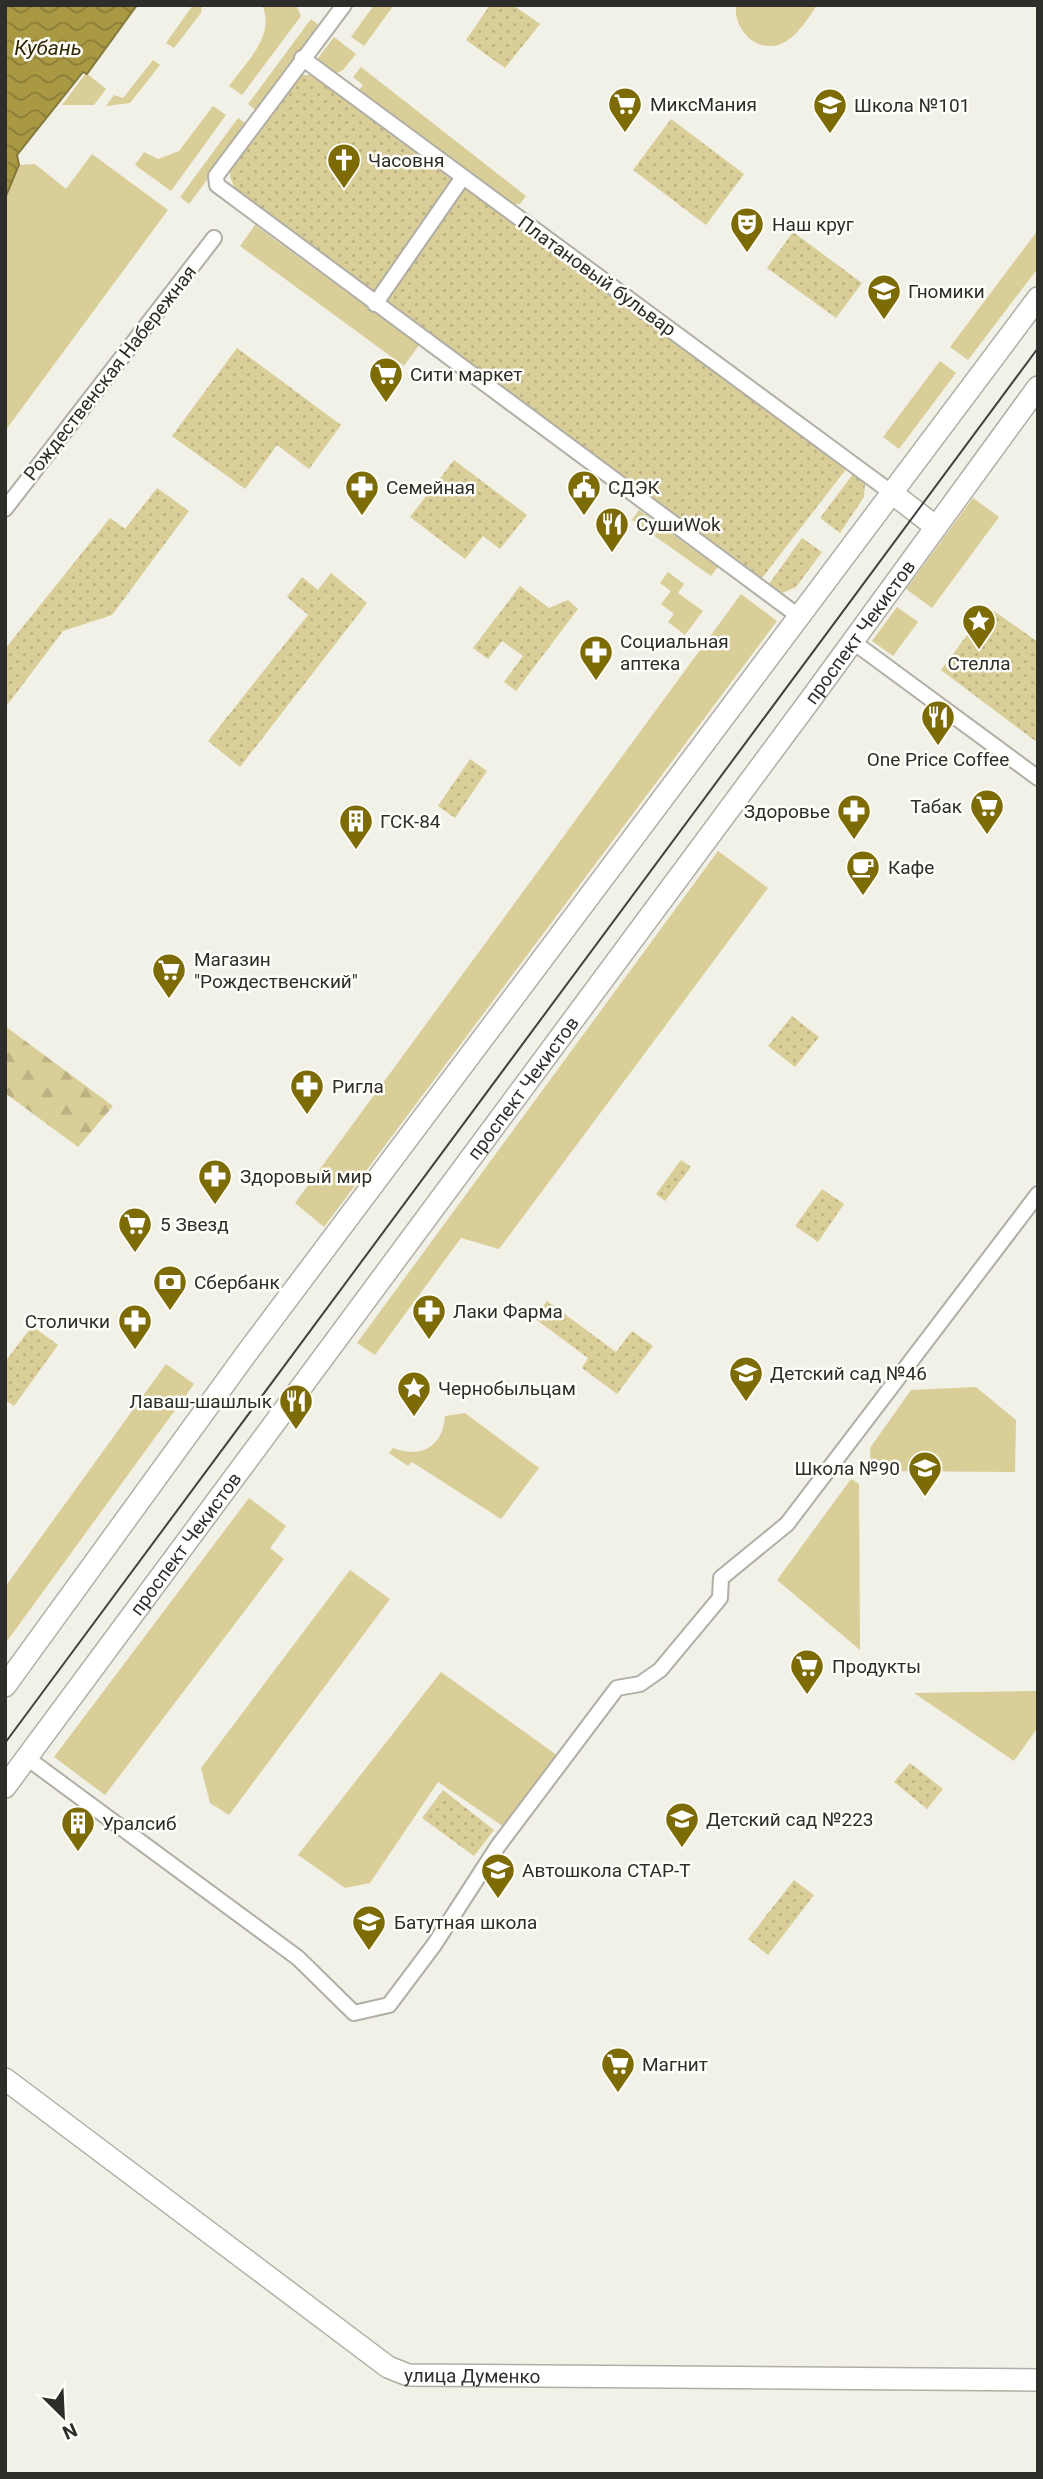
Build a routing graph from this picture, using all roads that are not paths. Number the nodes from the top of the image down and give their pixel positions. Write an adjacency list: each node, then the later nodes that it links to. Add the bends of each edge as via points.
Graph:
1 (344, 5): 2 (street)
2 (302, 58): 3 (street, Платановый бульвар); 6 (street, via 216,176 217,185)
3 (463, 177): 6 (street); 8 (street, Платановый бульвар)
4 (214, 238): 9 (street, Рождественская Набережная)
5 (1038, 298): 8 (main road)
6 (375, 304): 11 (street)
7 (1038, 387): 10 (main road, проспект Чекистов)
8 (892, 493): 10 (main road); 11 (main road)
9 (5, 509)
10 (936, 527): 12 (main road, проспект Чекистов)
11 (797, 615): 15 (main road, via 249,1350)
12 (852, 641): 13 (street); 16 (main road, проспект Чекистов)
13 (1038, 778)
14 (1038, 1194): 16 (street, via 787,1524 721,1577 720,1598 660,1670 640,1684 617,1688 498,1846 389,2005 354,2013 298,1958)
15 (5, 1686)
16 (27, 1758): 17 (main road, проспект Чекистов)
17 (5, 1787)
18 (5, 2079): 19 (main road, улица Думенко, via 388,2367 408,2375)
19 (1038, 2380)

